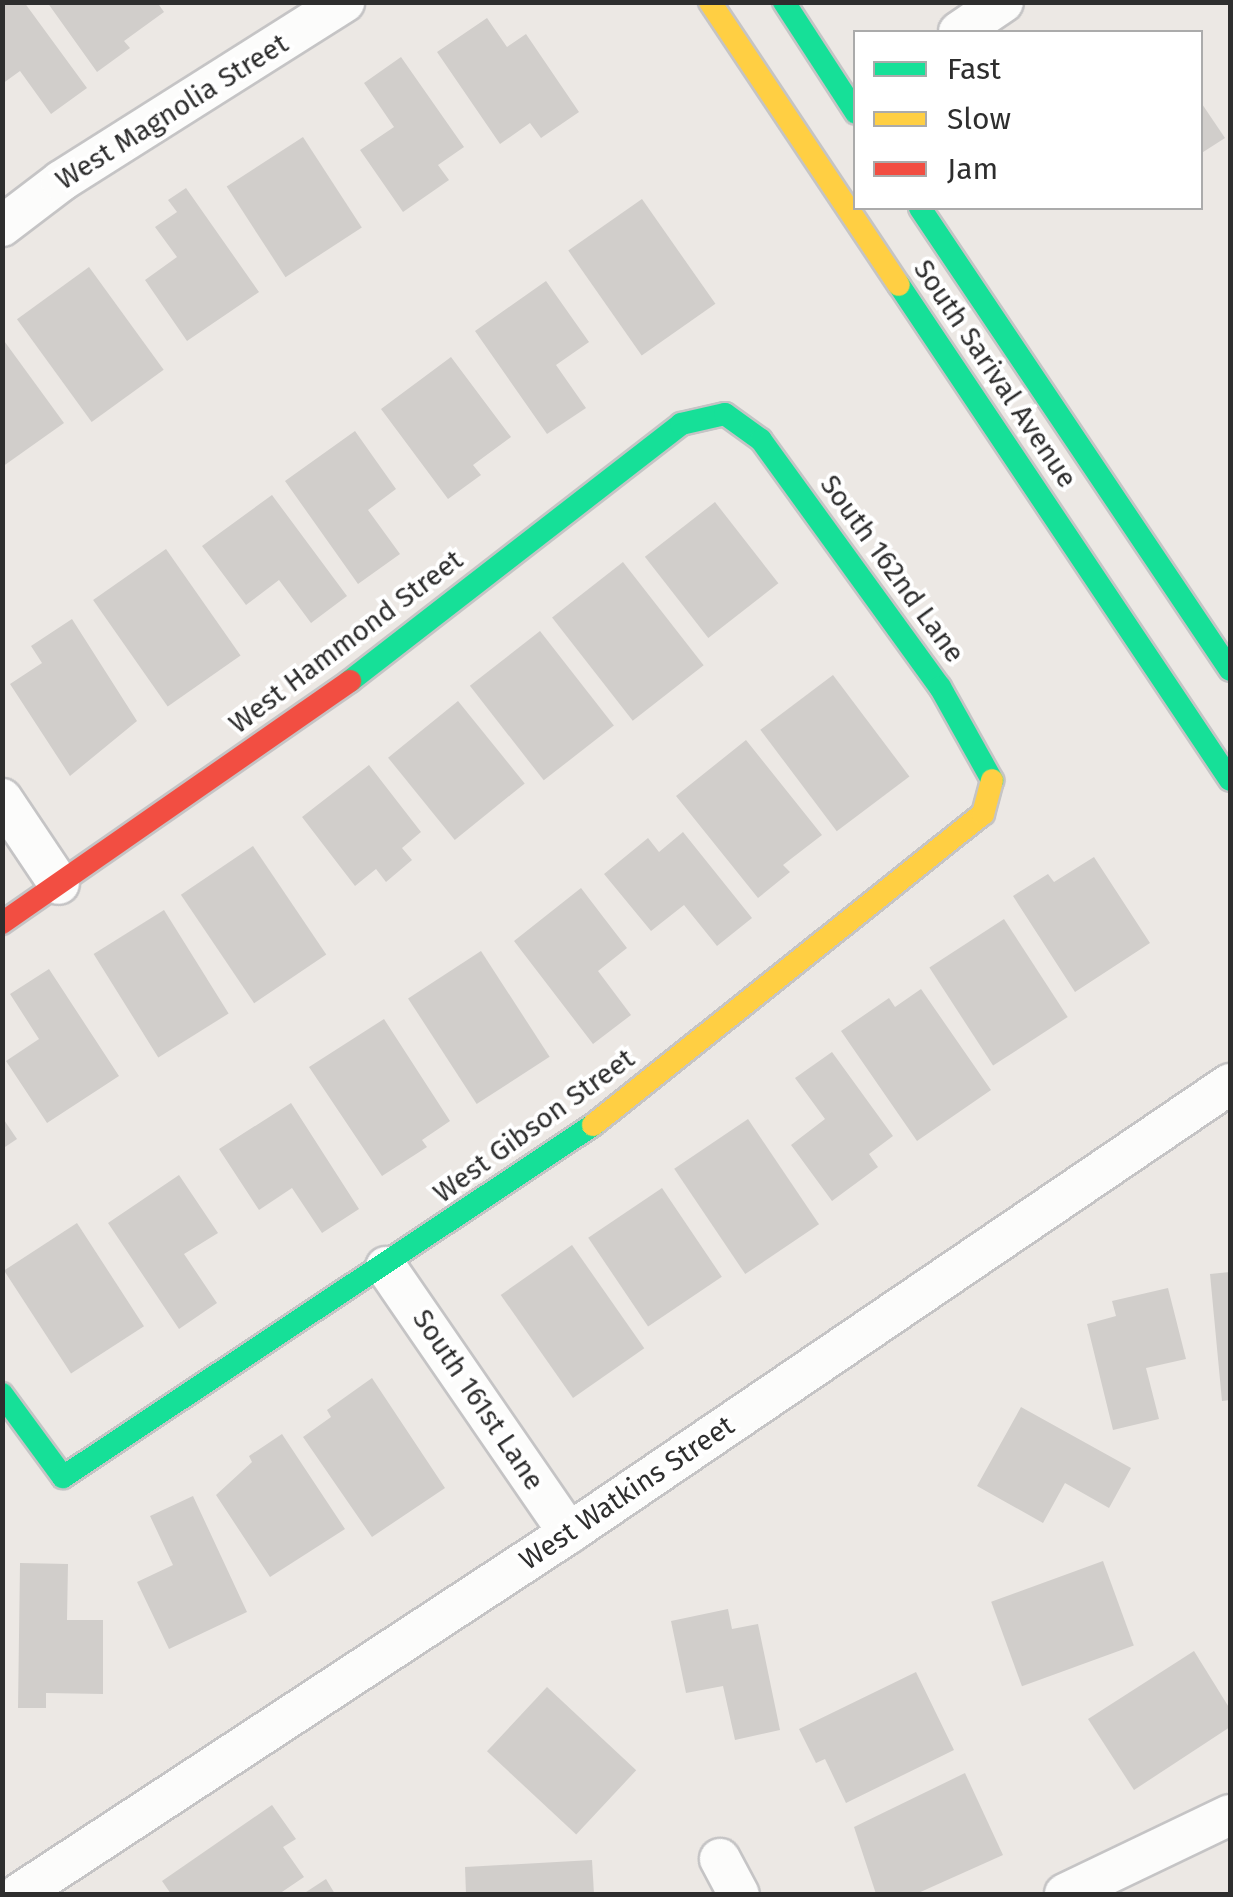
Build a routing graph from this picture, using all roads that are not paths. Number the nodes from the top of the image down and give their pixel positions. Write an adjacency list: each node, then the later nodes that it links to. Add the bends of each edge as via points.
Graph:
1 (344, 2): 10 (street, West Magnolia Street, via 61,180)
2 (710, 2): 6 (street, South Sarival Avenue)
3 (784, 2): 6 (street, South Sarival Avenue)
4 (1003, 2): 5 (street)
5 (962, 30)
6 (836, 117): 7 (street, South Sarival Avenue)
7 (853, 146)
8 (891, 210): 14 (street, South Sarival Avenue)
9 (921, 210): 12 (street, South Sarival Avenue)
10 (2, 226)
11 (725, 414): 13 (street, South 162nd Lane, via 761,440 940,687); 16 (street, West Hammond Street, via 682,424 296,722)
12 (1230, 670)
13 (993, 775): 19 (street, West Gibson Street, via 982,814 562,1150)
14 (1230, 780)
15 (2, 799): 16 (street)
16 (60, 884): 17 (street, West Hammond Street)
17 (2, 922)
18 (1230, 1084): 21 (street, West Watkins Street)
19 (386, 1267): 20 (street, West Gibson Street, via 63,1477); 21 (street, South 161st Lane)
20 (2, 1394)
21 (569, 1533): 24 (street, West Watkins Street)
22 (1230, 1815): 27 (street)
23 (720, 1860): 26 (street)
24 (66, 1881): 25 (street, West Watkins Street)
25 (19, 1894)
26 (739, 1894)
27 (1065, 1894)

